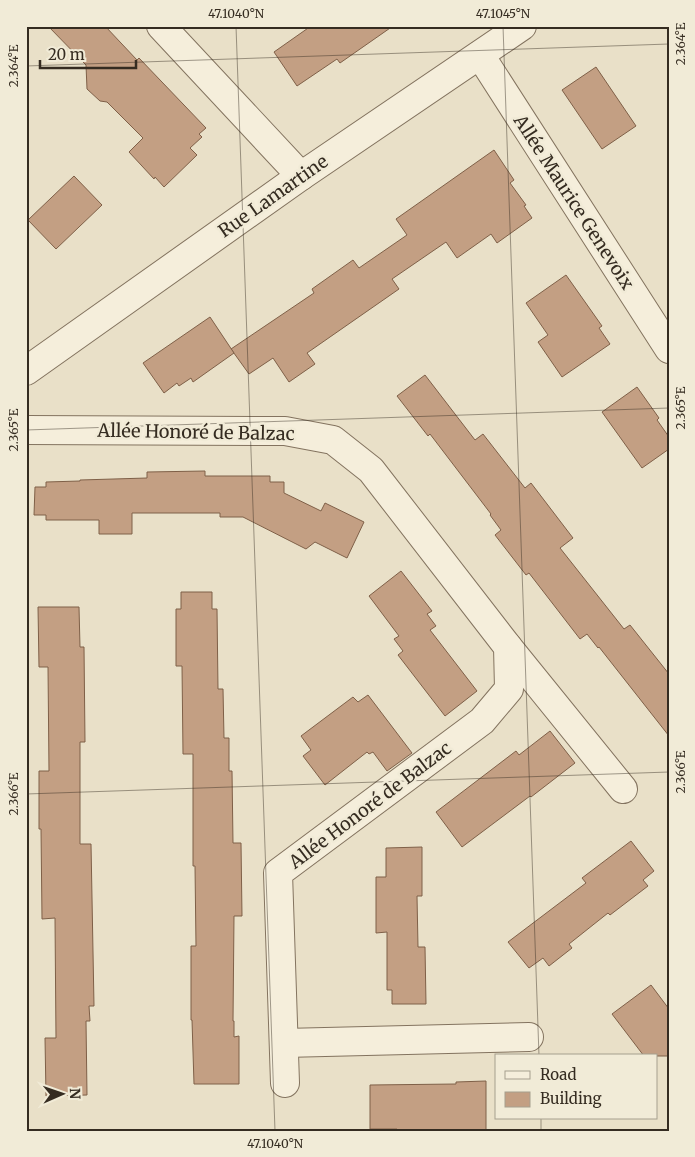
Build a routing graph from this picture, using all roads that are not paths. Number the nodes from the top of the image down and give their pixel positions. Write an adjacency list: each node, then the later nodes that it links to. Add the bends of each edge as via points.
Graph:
1 (161, 26): 4 (street)
2 (522, 26): 3 (street, Rue Lamartine)
3 (480, 55): 4 (street, Rue Lamartine); 5 (street, Allée Maurice Genevoix)
4 (301, 176): 6 (street, Rue Lamartine)
5 (669, 349)
6 (26, 371)
7 (26, 430): 8 (street, Allée Honoré de Balzac, via 285,431 333,440 372,470)
8 (508, 647): 9 (street, Allée Honoré de Balzac); 11 (street, Allée Honoré de Balzac, via 509,688 482,721 278,873)
9 (623, 789)
10 (529, 1036): 11 (street)
11 (284, 1042): 12 (street, Allée Honoré de Balzac)
12 (285, 1083)

